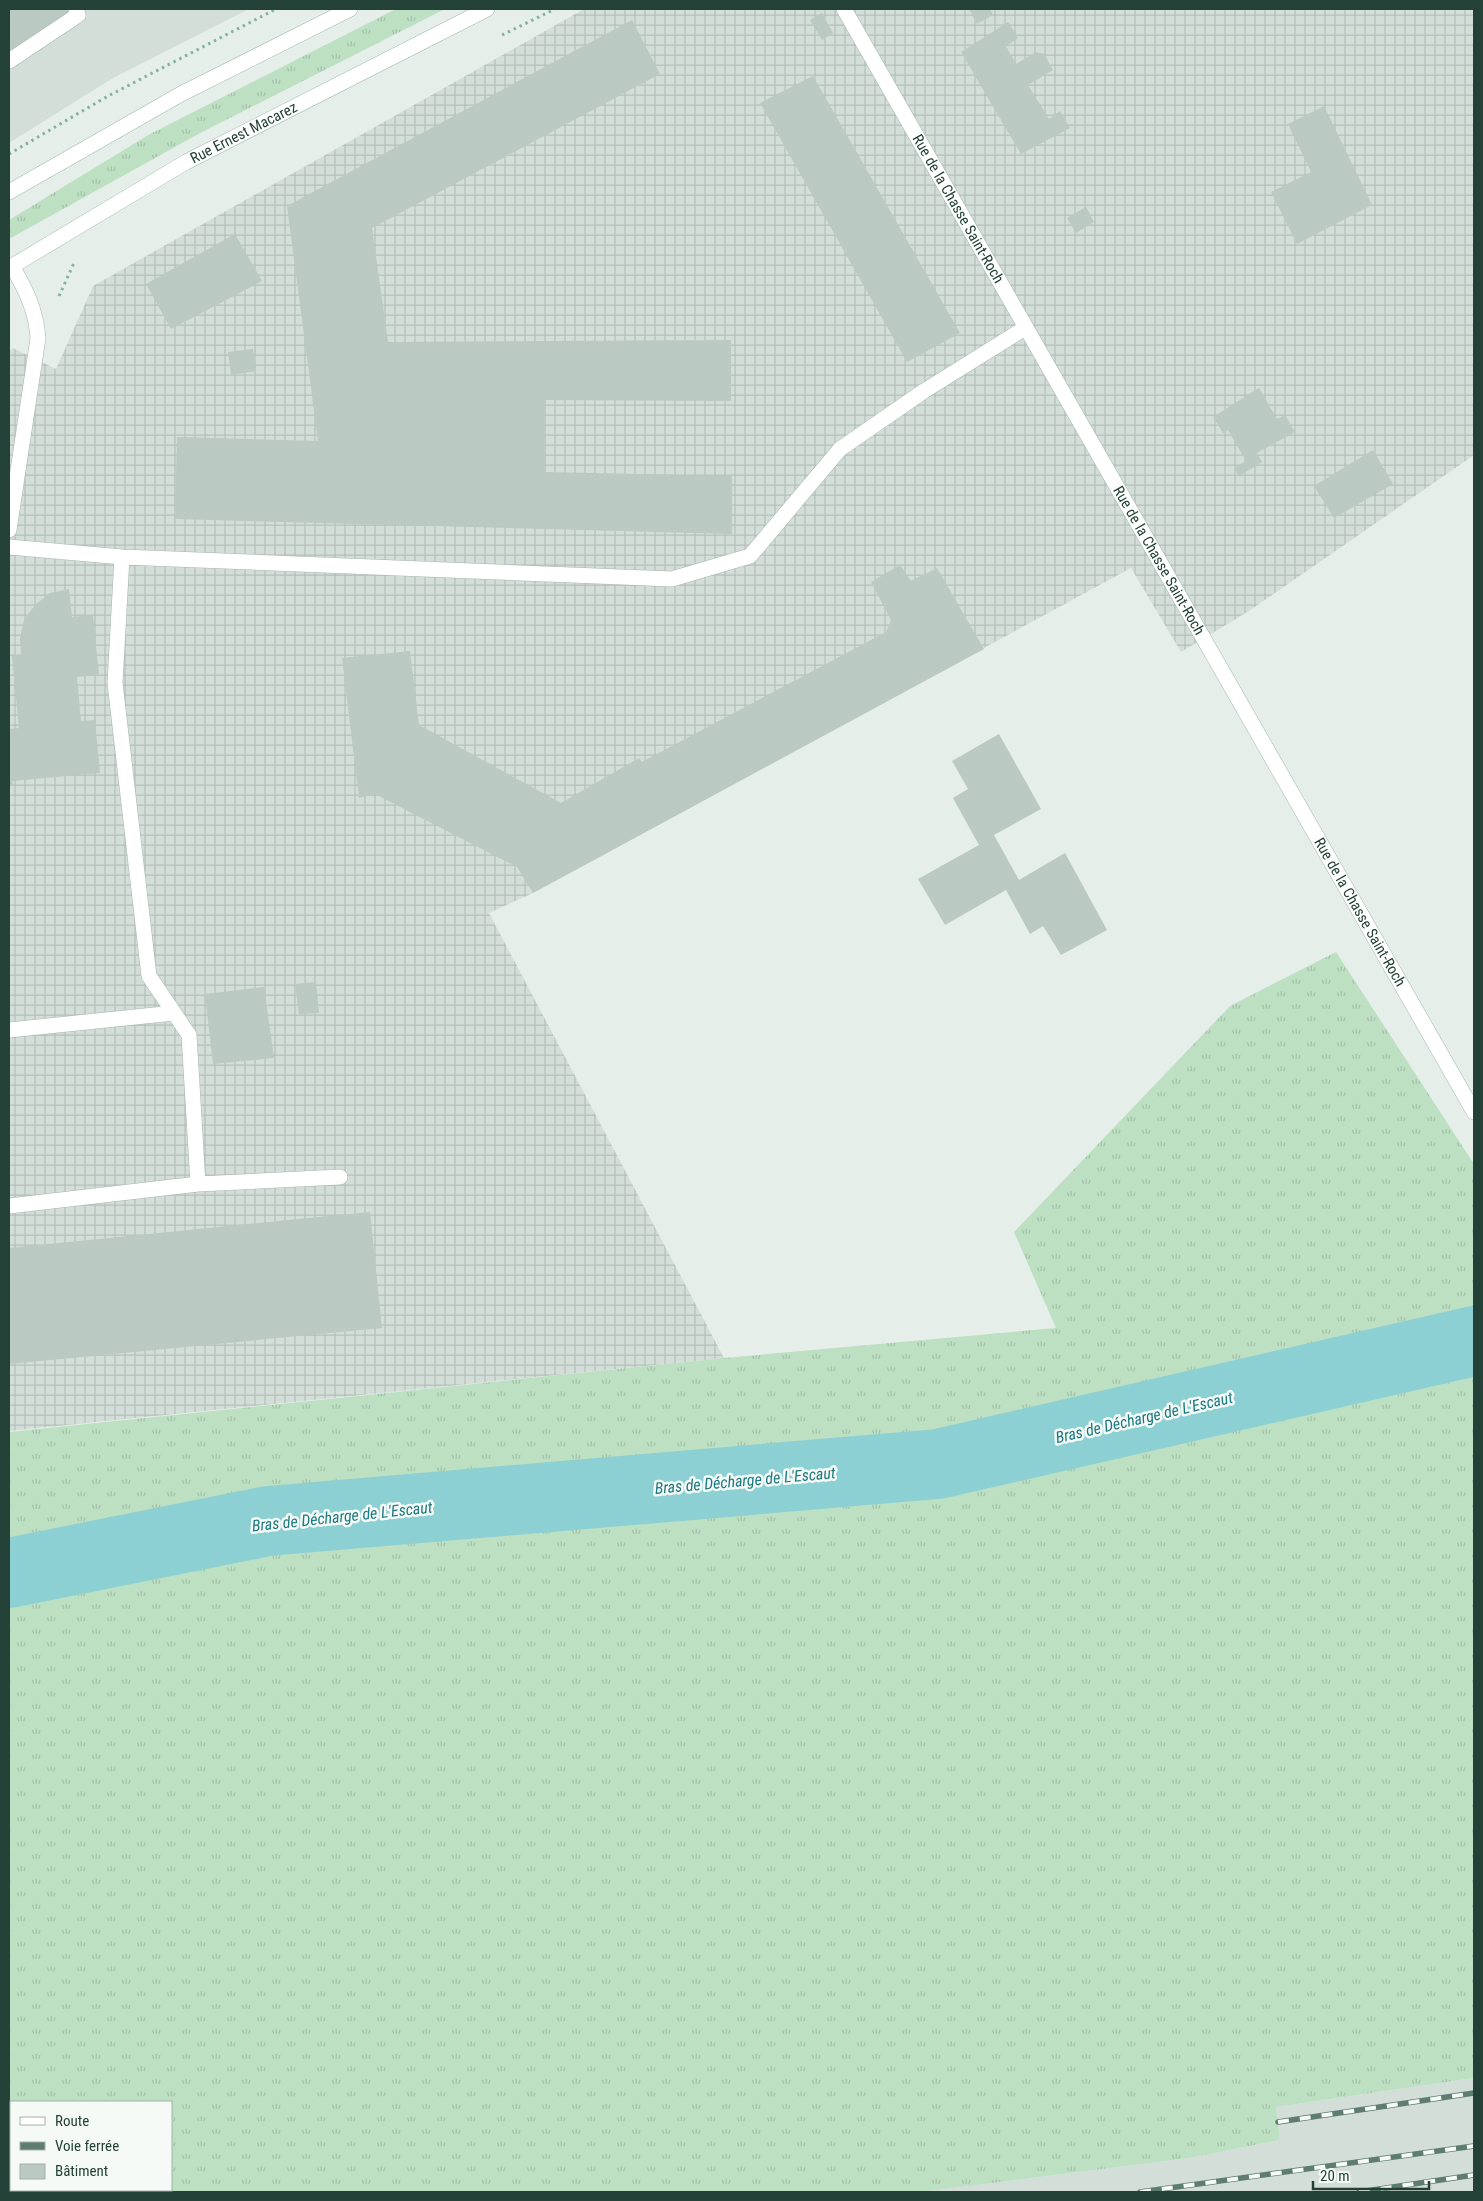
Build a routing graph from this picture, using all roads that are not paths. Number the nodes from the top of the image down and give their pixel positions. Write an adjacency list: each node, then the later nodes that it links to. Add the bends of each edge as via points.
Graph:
1 (76, 9): 5 (street, via 78,15)
2 (350, 9): 6 (street, via 181,94)
3 (487, 9): 7 (street, Rue Ernest Macarez, via 186,162)
4 (844, 9): 8 (street, Rue de la Chasse Saint-Roch)
5 (9, 61)
6 (9, 192)
7 (10, 267): 9 (street, via 33,305 38,338)
8 (1025, 328): 11 (street, via 840,449 750,556 672,579); 14 (street, Rue de la Chasse Saint-Roch)
9 (9, 530)
10 (9, 547): 11 (street)
11 (122, 557): 12 (street, via 115,683 149,976)
12 (174, 1013): 13 (street); 16 (street, via 189,1035)
13 (9, 1030)
14 (1474, 1112)
15 (340, 1177): 16 (street)
16 (198, 1184): 17 (street)
17 (9, 1206)

